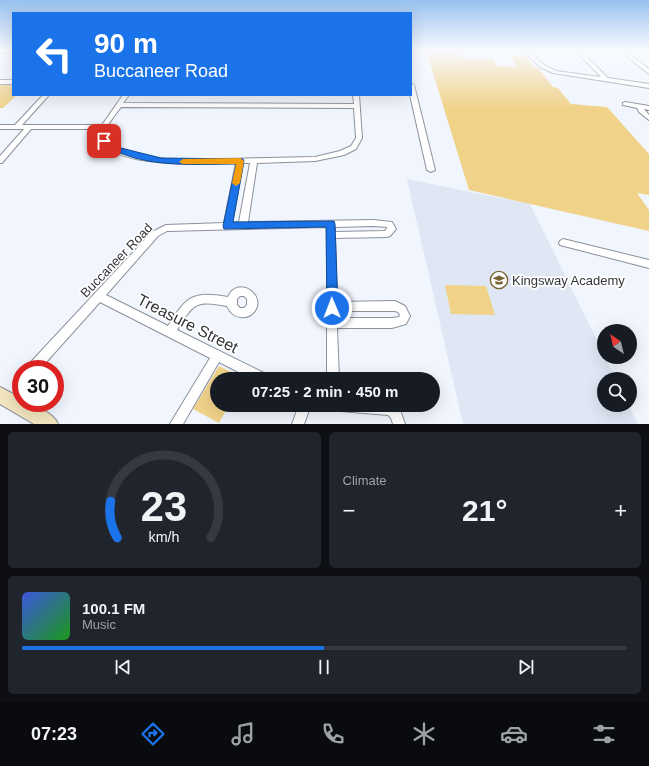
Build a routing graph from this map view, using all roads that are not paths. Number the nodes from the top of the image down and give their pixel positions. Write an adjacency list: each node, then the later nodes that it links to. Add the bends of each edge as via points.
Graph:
1 (548, 70): 3 (street)
2 (597, 70): 3 (street)
3 (607, 80): 6 (street)
4 (0, 82): 5 (street)
5 (12, 82)
6 (649, 86)
7 (412, 89): 24 (street)
8 (45, 96): 18 (street)
9 (125, 96): 12 (street)
10 (356, 96): 13 (street)
11 (625, 104): 14 (street)
12 (120, 105): 13 (street); 20 (street)
13 (357, 106): 23 (street, via 360,135 354,147 347,151 315,159)
14 (640, 107): 15 (street); 16 (street)
15 (649, 108)
16 (649, 118)
17 (0, 127): 18 (street)
18 (17, 127): 19 (street)
19 (29, 127): 20 (street); 21 (street)
20 (105, 127): 22 (street, via 102,136 107,144 148,159 169,162)
21 (0, 161)
22 (240, 161): 23 (street); 26 (street)
23 (254, 161): 27 (street)
24 (431, 170)
25 (331, 224): 27 (street, Buccaneer Road); 28 (street); 28 (street, Buccaneer Road, via 385,223 392,229 387,234)
26 (227, 226): 27 (street, Buccaneer Road); 31 (street, Buccaneer Road, via 171,228 158,232)
27 (243, 226)
28 (331, 235): 33 (street)
29 (563, 243): 30 (street)
30 (649, 264)
31 (98, 296): 35 (street, Treasure Street); 37 (street, Buccaneer Road)
32 (231, 302): 35 (street, via 208,298 194,300)
33 (332, 308): 34 (street); 34 (street, via 395,306 402,309 405,316 402,321 392,323)
34 (332, 323): 39 (street)
35 (170, 332): 36 (street, Treasure Street)
36 (217, 356): 38 (street, Treasure Street); 44 (street)
37 (40, 360)
38 (250, 372)
39 (333, 372)
40 (0, 395): 43 (main road)
41 (302, 412): 45 (street)
42 (394, 412): 46 (street)
43 (50, 424)
44 (176, 424)
45 (298, 424)
46 (399, 424)

